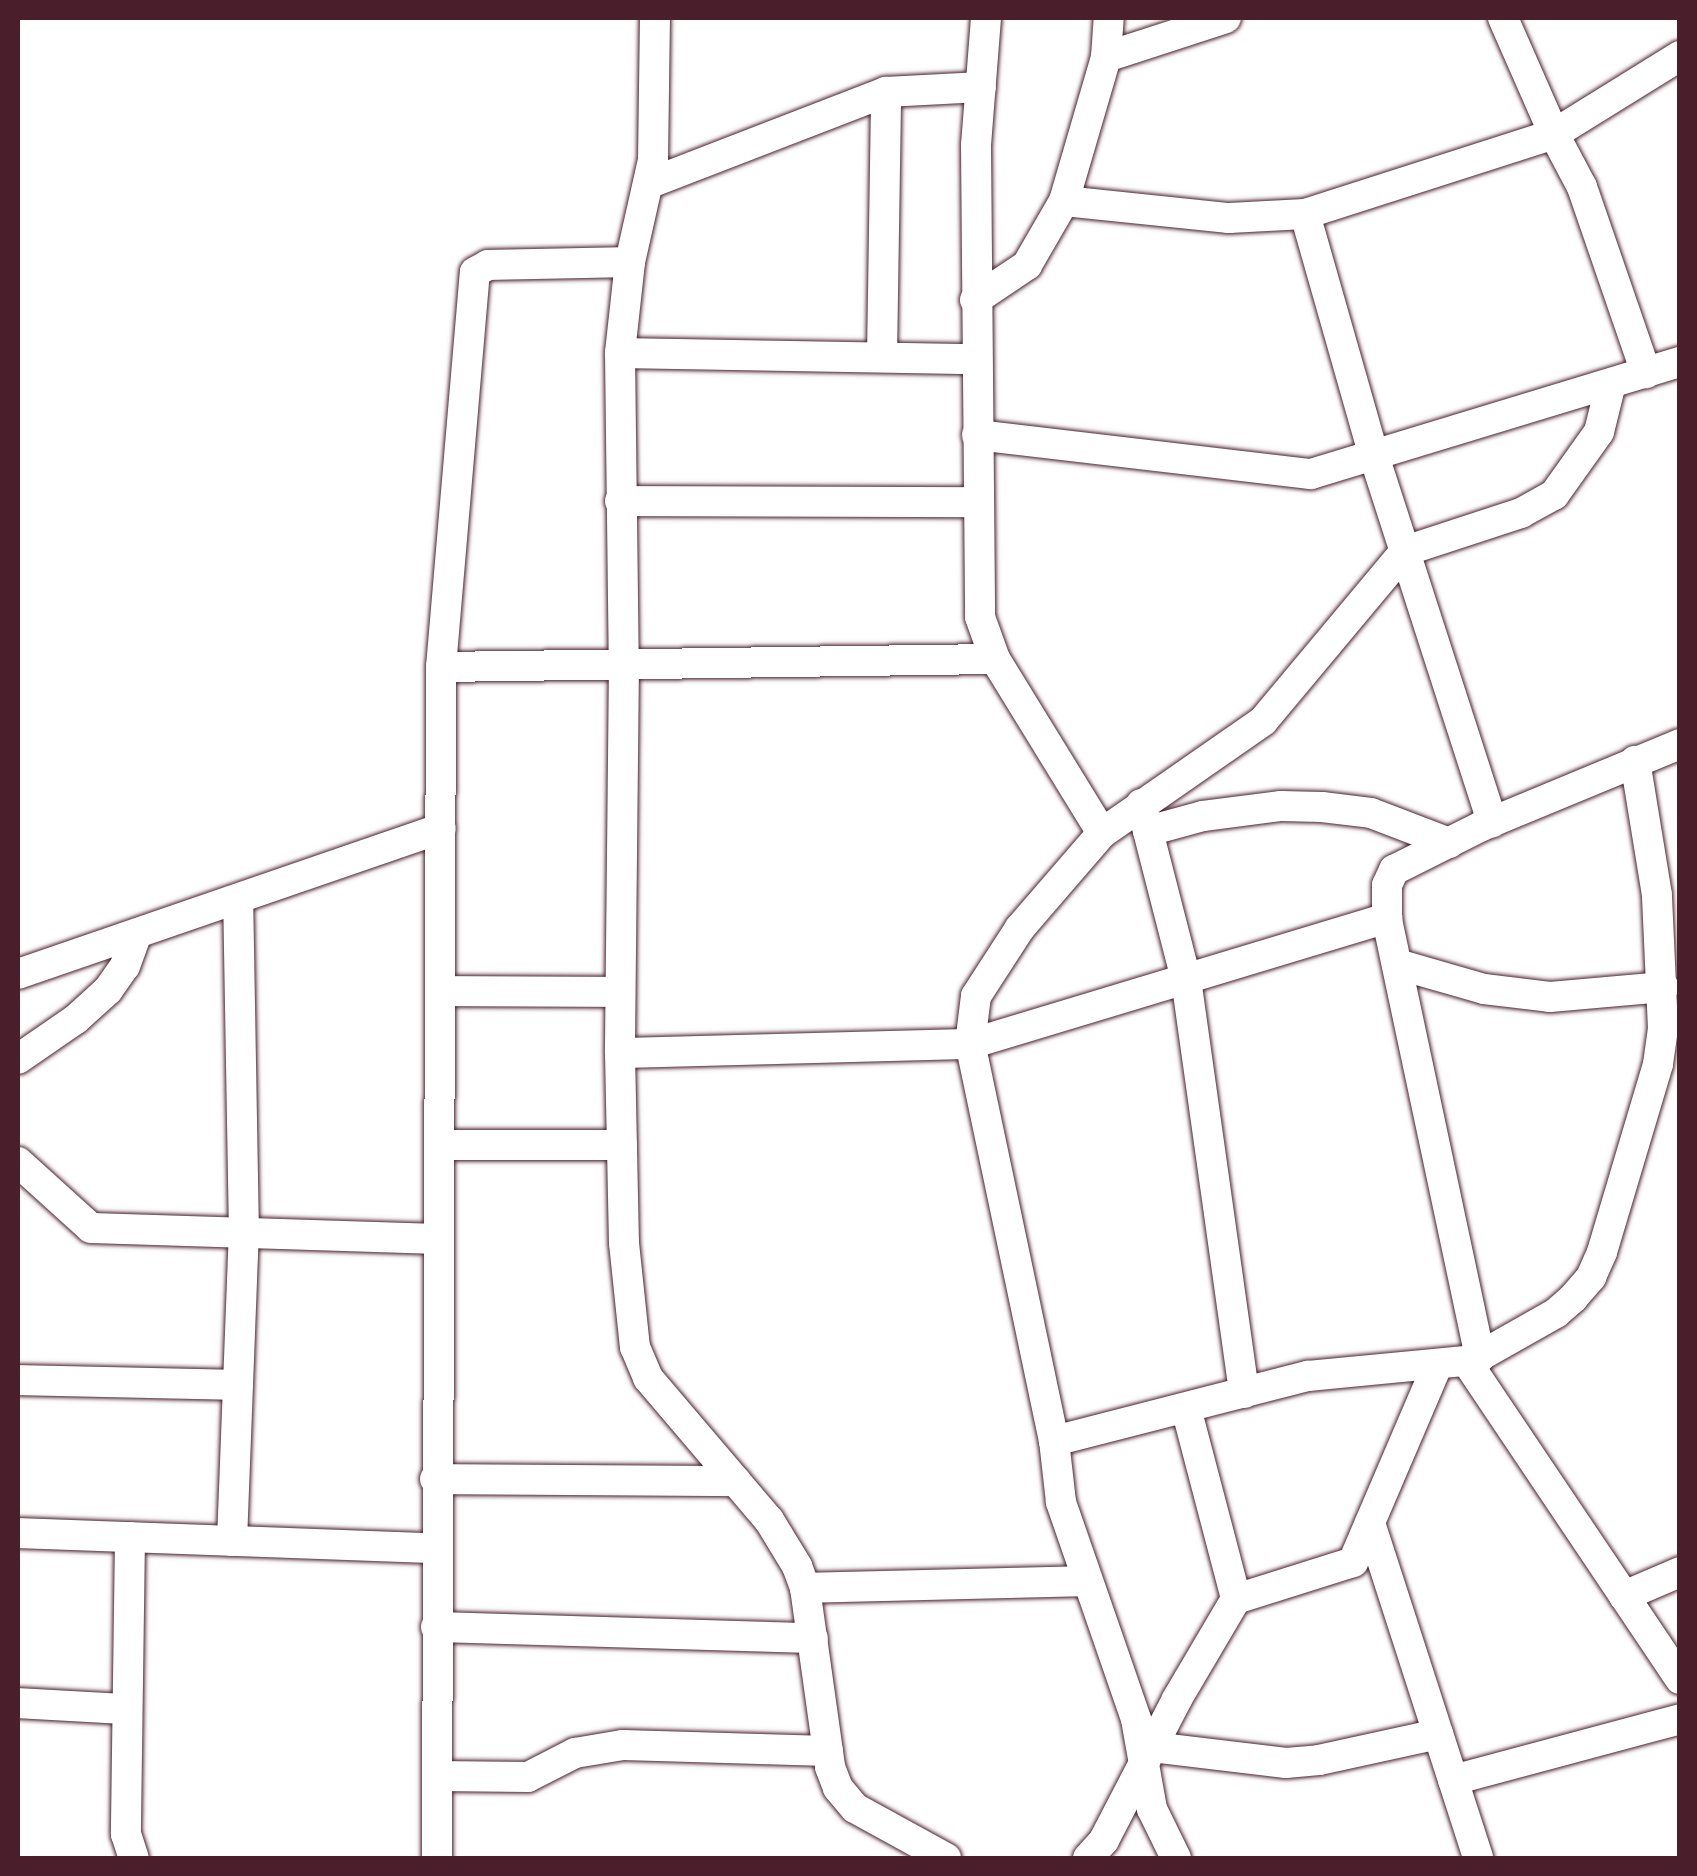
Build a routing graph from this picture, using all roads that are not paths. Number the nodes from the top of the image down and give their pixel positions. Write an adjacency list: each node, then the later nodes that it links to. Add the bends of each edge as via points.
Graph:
1 (655, 18): 11 (street)
2 (986, 18): 8 (street)
3 (1109, 18): 7 (street)
4 (1226, 18): 7 (street)
5 (1503, 18): 10 (street)
6 (1680, 56): 10 (street)
7 (1106, 57): 12 (street)
8 (981, 87): 9 (street); 15 (street)
9 (886, 92): 11 (street); 17 (street)
10 (1554, 134): 13 (street); 20 (street, via 1582,187)
11 (650, 183): 14 (street)
12 (1064, 201): 13 (street, via 1229,218); 15 (street, via 1027,265)
13 (1305, 214): 23 (street)
14 (630, 262): 16 (street); 29 (street, via 488,265 475,272)
15 (976, 300): 18 (street)
16 (620, 353): 17 (street); 24 (street)
17 (882, 357): 18 (street)
18 (975, 359): 22 (street)
19 (1680, 362): 20 (street)
20 (1646, 373): 21 (street)
21 (1611, 383): 23 (street); 26 (street, via 1600,432 1554,495 1521,513)
22 (977, 435): 23 (street, via 1293,474); 25 (street)
23 (1374, 456): 26 (street)
24 (620, 501): 25 (street); 28 (street)
25 (976, 502): 27 (street, via 980,617)
26 (1405, 551): 32 (street, via 1263,721); 33 (street)
27 (995, 658): 28 (street); 35 (street)
28 (624, 663): 29 (street); 45 (street)
29 (441, 667): 34 (street)
30 (1680, 744): 31 (street)
31 (1634, 762): 33 (street); 43 (street, via 1657,895)
32 (1145, 818): 35 (street); 36 (street, via 1322,807 1371,813); 42 (street)
33 (1492, 822): 36 (street)
34 (440, 828): 37 (street); 44 (street)
35 (1102, 833): 46 (street, via 981,984)
36 (1449, 843): 38 (street, via 1394,870 1384,898)
37 (238, 900): 39 (street); 53 (street)
38 (1388, 918): 40 (street); 42 (street)
39 (136, 936): 41 (street); 48 (street, via 108,990)
40 (1397, 964): 43 (street, via 1484,989 1550,997); 55 (street)
41 (18, 974)
42 (1186, 979): 46 (street); 59 (street)
43 (1664, 987): 49 (street)
44 (441, 990): 45 (street); 50 (street)
45 (620, 992): 47 (street)
46 (970, 1044): 47 (street); 61 (street)
47 (620, 1053): 51 (street)
48 (18, 1058)
49 (1669, 1064): 55 (street, via 1591,1277 1556,1313)
50 (439, 1144): 51 (street); 54 (street)
51 (622, 1145): 63 (street, via 635,1348 648,1378)
52 (18, 1162): 53 (street, via 90,1228)
53 (244, 1235): 54 (street); 58 (street)
54 (438, 1240): 62 (street)
55 (1474, 1359): 56 (street); 72 (street)
56 (1437, 1366): 59 (street, via 1325,1374); 64 (street)
57 (18, 1380): 58 (street)
58 (238, 1385): 67 (street)
59 (1244, 1393): 60 (street)
60 (1186, 1408): 61 (street); 73 (street)
61 (1054, 1441): 70 (street, via 1060,1502)
62 (435, 1479): 63 (street); 68 (street)
63 (736, 1481): 71 (street, via 769,1520)
64 (1370, 1522): 73 (street, via 1346,1568); 80 (street)
65 (18, 1533): 66 (street)
66 (130, 1537): 67 (street); 78 (street)
67 (232, 1541): 68 (street)
68 (436, 1548): 74 (street)
69 (1680, 1572): 72 (street)
70 (1086, 1581): 71 (street); 82 (street)
71 (805, 1588): 75 (street)
72 (1624, 1596): 76 (street)
73 (1236, 1600): 82 (street)
74 (436, 1628): 75 (street); 83 (street)
75 (813, 1638): 81 (street)
76 (1680, 1679)
77 (18, 1703): 78 (street)
78 (127, 1710): 85 (street, via 126,1834)
79 (1680, 1718): 84 (street)
80 (1438, 1734): 82 (street, via 1319,1760); 84 (street)
81 (828, 1751): 83 (street, via 622,1746 575,1753 528,1777); 87 (street, via 838,1788 855,1808)
82 (1148, 1754): 88 (street); 89 (street, via 1152,1810)
83 (437, 1776): 86 (street)
84 (1453, 1780): 90 (street)
85 (134, 1858)
86 (437, 1858)
87 (946, 1858)
88 (1088, 1858)
89 (1176, 1858)
90 (1478, 1858)

